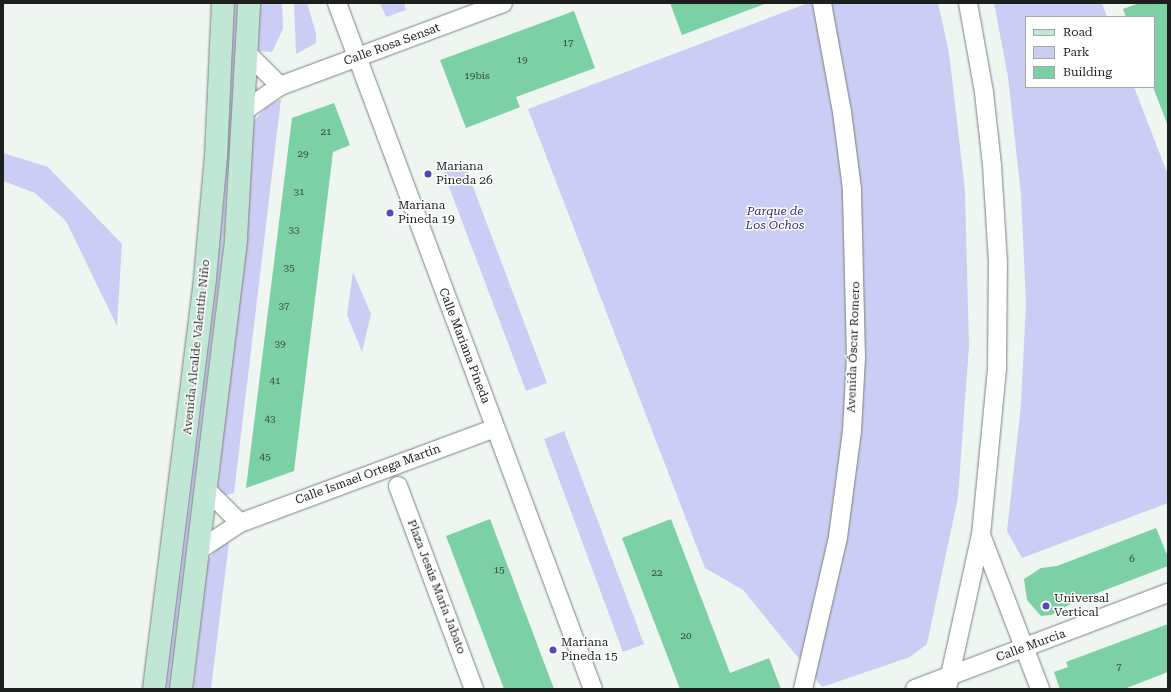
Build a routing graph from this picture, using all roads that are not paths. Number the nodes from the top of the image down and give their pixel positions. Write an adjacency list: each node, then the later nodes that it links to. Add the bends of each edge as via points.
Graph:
1 (223, 3): 20 (main road, Avenida Alcalde Valentín Niño, via 218,134 205,279)
2 (249, 3): 7 (main road, Avenida Alcalde Valentín Niño)
3 (336, 3): 8 (street, Calle Mariana Pineda)
4 (503, 3): 8 (street, Calle Rosa Sensat)
5 (822, 3): 24 (street, Avenida Óscar Romero, via 842,112 852,189 856,358 852,431 838,537)
6 (968, 3): 15 (street, via 984,92 998,263 997,368)
7 (247, 53): 9 (street); 10 (main road, Avenida Alcalde Valentín Niño)
8 (356, 58): 9 (street, Calle Rosa Sensat); 11 (street, Calle Mariana Pineda)
9 (280, 86): 10 (street, Calle Rosa Sensat)
10 (244, 111): 13 (main road, Avenida Alcalde Valentín Niño, via 236,238)
11 (495, 428): 14 (street, Calle Ismael Ortega Martín); 23 (street, Calle Mariana Pineda)
12 (398, 486): 22 (street, Plaza Jesús María Jabato)
13 (206, 489): 14 (street); 16 (main road, Avenida Alcalde Valentín Niño)
14 (240, 523): 16 (street, Calle Ismael Ortega Martín)
15 (981, 535): 18 (street); 19 (street)
16 (199, 550): 21 (main road, Avenida Alcalde Valentín Niño)
17 (1168, 593): 18 (street, Calle Murcia)
18 (1024, 649): 19 (street, Calle Murcia); 26 (street)
19 (949, 682): 25 (street, Calle Murcia)
20 (154, 689)
21 (181, 689)
22 (474, 689)
23 (593, 689)
24 (803, 689)
25 (915, 689)
26 (1040, 689)

